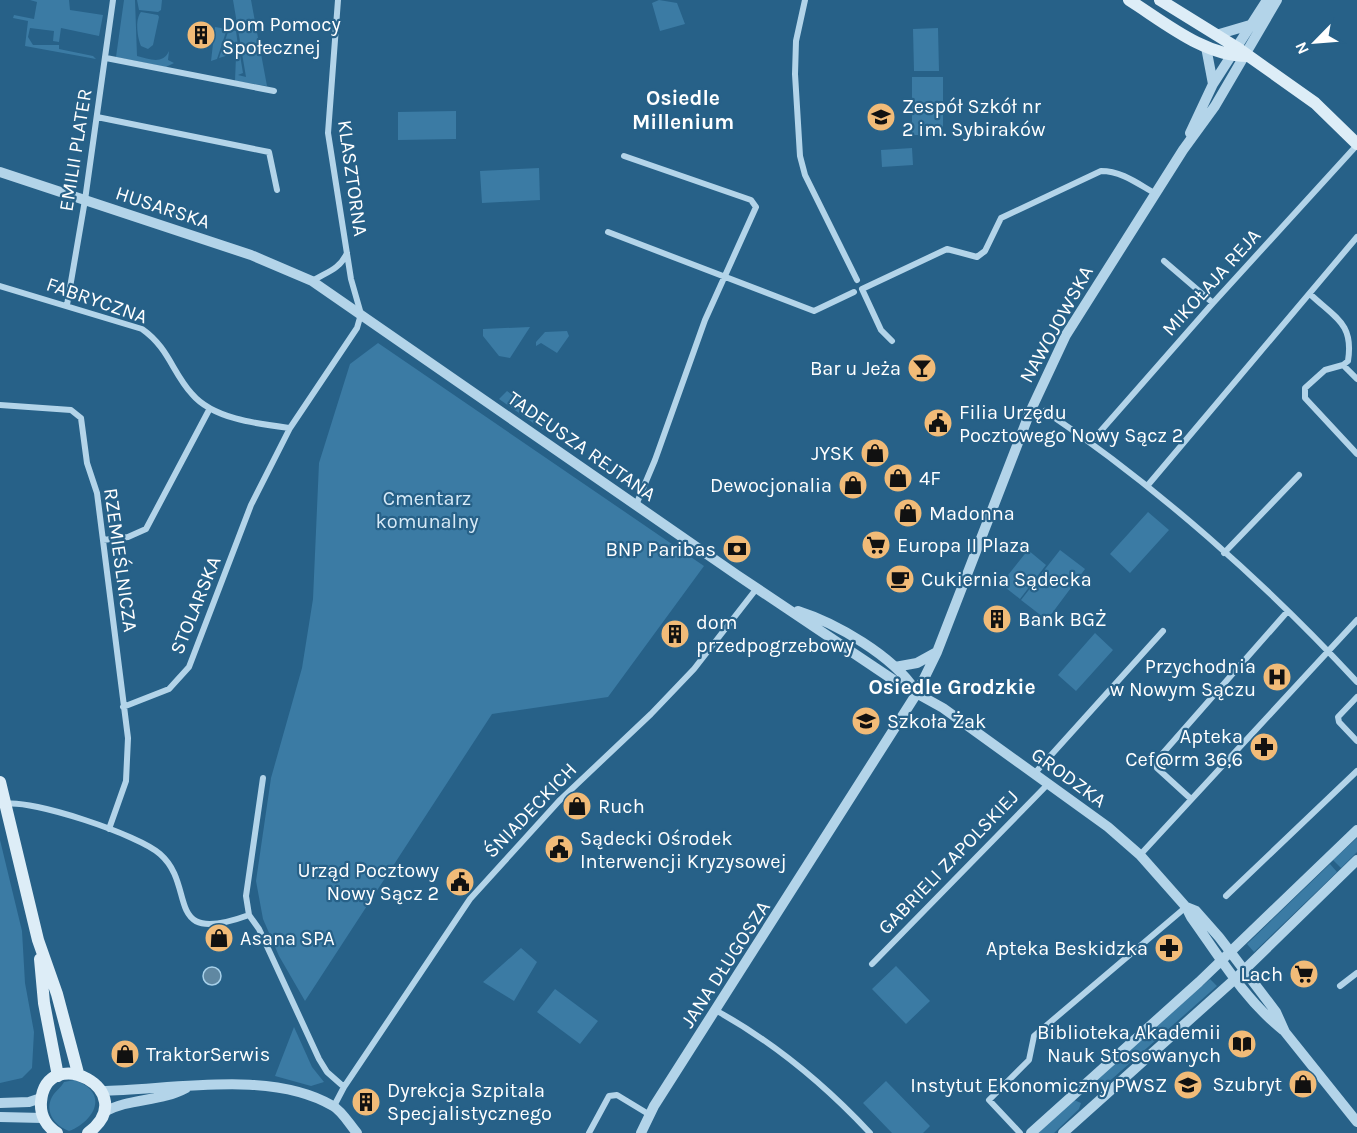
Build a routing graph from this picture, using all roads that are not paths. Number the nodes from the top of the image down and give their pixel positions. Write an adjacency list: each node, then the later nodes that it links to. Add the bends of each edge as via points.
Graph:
1 (113, 0): 13 (street, EMILII PLATER)
2 (338, 0): 26 (street, KLASZTORNA, via 328,133)
3 (806, 0): 29 (street, via 796,41 800,156 805,175)
4 (1129, 0): 10 (main road)
5 (1160, 0): 9 (main road)
6 (1268, 0): 8 (street, NAWOJOWSKA)
7 (1277, 0): 12 (street, NAWOJOWSKA)
8 (1251, 25): 9 (street); 11 (street, NAWOJOWSKA)
9 (1216, 35): 11 (main road)
10 (1206, 47): 11 (main road); 14 (street)
11 (1233, 52): 12 (main road); 14 (street, NAWOJOWSKA)
12 (1247, 56): 17 (main road, via 1315,103); 18 (street, NAWOJOWSKA)
13 (106, 58): 15 (street); 16 (street, EMILII PLATER)
14 (1213, 84): 18 (street, NAWOJOWSKA)
15 (274, 92)
16 (97, 117): 21 (street, via 269,152); 23 (street, EMILII PLATER)
17 (1357, 144): 34 (street, MIKOŁAJA REJA)
18 (1183, 150): 22 (street, NAWOJOWSKA)
19 (624, 156): 28 (street, via 752,200 756,207)
20 (0, 172): 23 (street, HUSARSKA)
21 (277, 190)
22 (1156, 195): 37 (street, via 1125,176 1101,171 1001,218 985,251 977,257 947,249 862,289 881,330); 57 (street, NAWOJOWSKA, via 1066,335 1030,412)
23 (85, 200): 30 (street, HUSARSKA, via 251,255); 35 (street, EMILII PLATER)
24 (608, 232): 28 (street)
25 (1357, 237): 33 (street)
26 (347, 253): 30 (street, via 332,272); 36 (street)
27 (1164, 261): 34 (street)
28 (723, 277): 32 (street, via 814,311); 48 (street)
29 (857, 280)
30 (312, 281): 36 (street, HUSARSKA)
31 (0, 286): 35 (street, FABRYCZNA)
32 (854, 291)
33 (1310, 294): 38 (street, via 1350,335 1348,361); 47 (street)
34 (1213, 303): 44 (street, MIKOŁAJA REJA)
35 (66, 305): 41 (street, FABRYCZNA, via 142,329 157,340 191,394)
36 (361, 314): 43 (street, STOLARSKA, via 357,328); 48 (street, TADEUSZA REJTANA)
37 (892, 341)
38 (1343, 365): 39 (street); 45 (street, via 1314,378 1305,388 1305,398)
39 (1357, 379)
40 (0, 405): 49 (street, RZEMIEŚLNICZA, via 71,410 81,418)
41 (210, 410): 43 (street); 49 (street, via 146,529 128,537)
42 (1045, 411): 44 (street)
43 (290, 428): 62 (street, STOLARSKA, via 252,505 189,667 163,692)
44 (1091, 442): 47 (street)
45 (1357, 454)
46 (1299, 475): 50 (street)
47 (1148, 485): 50 (street)
48 (636, 506): 51 (street, TADEUSZA REJTANA)
49 (103, 540): 62 (street, RZEMIEŚLNICZA)
50 (1224, 553): 53 (street)
51 (757, 588): 52 (street, TADEUSZA REJTANA); 89 (street, ŚNIADECKICH, via 694,669 559,801 470,898)
52 (784, 606): 58 (street, TADEUSZA REJTANA, via 819,618); 60 (street, TADEUSZA REJTANA)
53 (1287, 612): 56 (street); 69 (street, via 1156,761 1157,768)
54 (1357, 620): 56 (street)
55 (1163, 630): 65 (street)
56 (1328, 651): 59 (street); 69 (street)
57 (937, 652): 58 (street, via 917,663); 60 (street, NAWOJOWSKA)
58 (895, 667): 60 (street, TADEUSZA REJTANA)
59 (1357, 682)
60 (917, 693): 65 (street, GRODZKA); 85 (street, JANA DŁUGOSZA)
61 (1357, 697): 63 (street, via 1338,717)
62 (123, 707): 71 (street, via 128,738 126,781)
63 (1357, 741)
64 (1357, 771): 75 (street)
65 (1034, 774): 68 (street, GRODZKA)
66 (263, 778): 77 (street, via 246,896)
67 (0, 782): 70 (main road)
68 (1048, 784): 73 (street, GRODZKA); 80 (street, GABRIELI ZAPOLSKIEJ)
69 (1191, 799): 73 (street)
70 (5, 804): 71 (street, via 15,802 51,810); 78 (main road)
71 (109, 829): 77 (street, via 161,854 170,865 185,911 193,918 206,924 224,924)
72 (1357, 830): 79 (street)
73 (1140, 855): 76 (street, GRODZKA)
74 (1357, 860): 81 (street)
75 (1226, 896)
76 (1186, 907): 79 (street, GRODZKA, via 1196,911); 106 (street, via 1034,1036 1029,1060 989,1100)
77 (249, 915): 89 (street, via 259,928 319,1059)
78 (38, 940): 87 (main road); 88 (main road, via 44,1004)
79 (1226, 956): 81 (street, GRODZKA); 83 (street, GRODZKA); 107 (street)
80 (872, 964)
81 (1244, 970): 83 (street); 86 (street, GRODZKA)
82 (1357, 973): 84 (street)
83 (1235, 979): 86 (street, GRODZKA, via 1268,1018); 108 (street)
84 (1340, 986)
85 (717, 1011): 96 (street, JANA DŁUGOSZA); 105 (street, via 743,1025 821,1086)
86 (1286, 1032): 99 (street, GRODZKA)
87 (78, 1073): 88 (main road); 91 (main road)
88 (58, 1076): 92 (main road)
89 (344, 1087): 94 (street, ŚNIADECKICH)
90 (186, 1088): 91 (street); 94 (street, via 255,1084); 95 (street, via 174,1095 114,1106)
91 (101, 1091): 95 (main road)
92 (41, 1098): 93 (street); 98 (main road)
93 (0, 1103)
94 (334, 1106): 102 (street)
95 (104, 1112): 101 (main road, via 96,1128)
96 (650, 1115): 103 (street, via 617,1095 609,1096); 104 (street, JANA DŁUGOSZA)
97 (0, 1118): 98 (street)
98 (43, 1118): 100 (main road)
99 (1357, 1122)
100 (57, 1133)
101 (88, 1133)
102 (357, 1133)
103 (589, 1133)
104 (641, 1133)
105 (870, 1133)
106 (1020, 1133)
107 (1031, 1133)
108 (1063, 1133)

